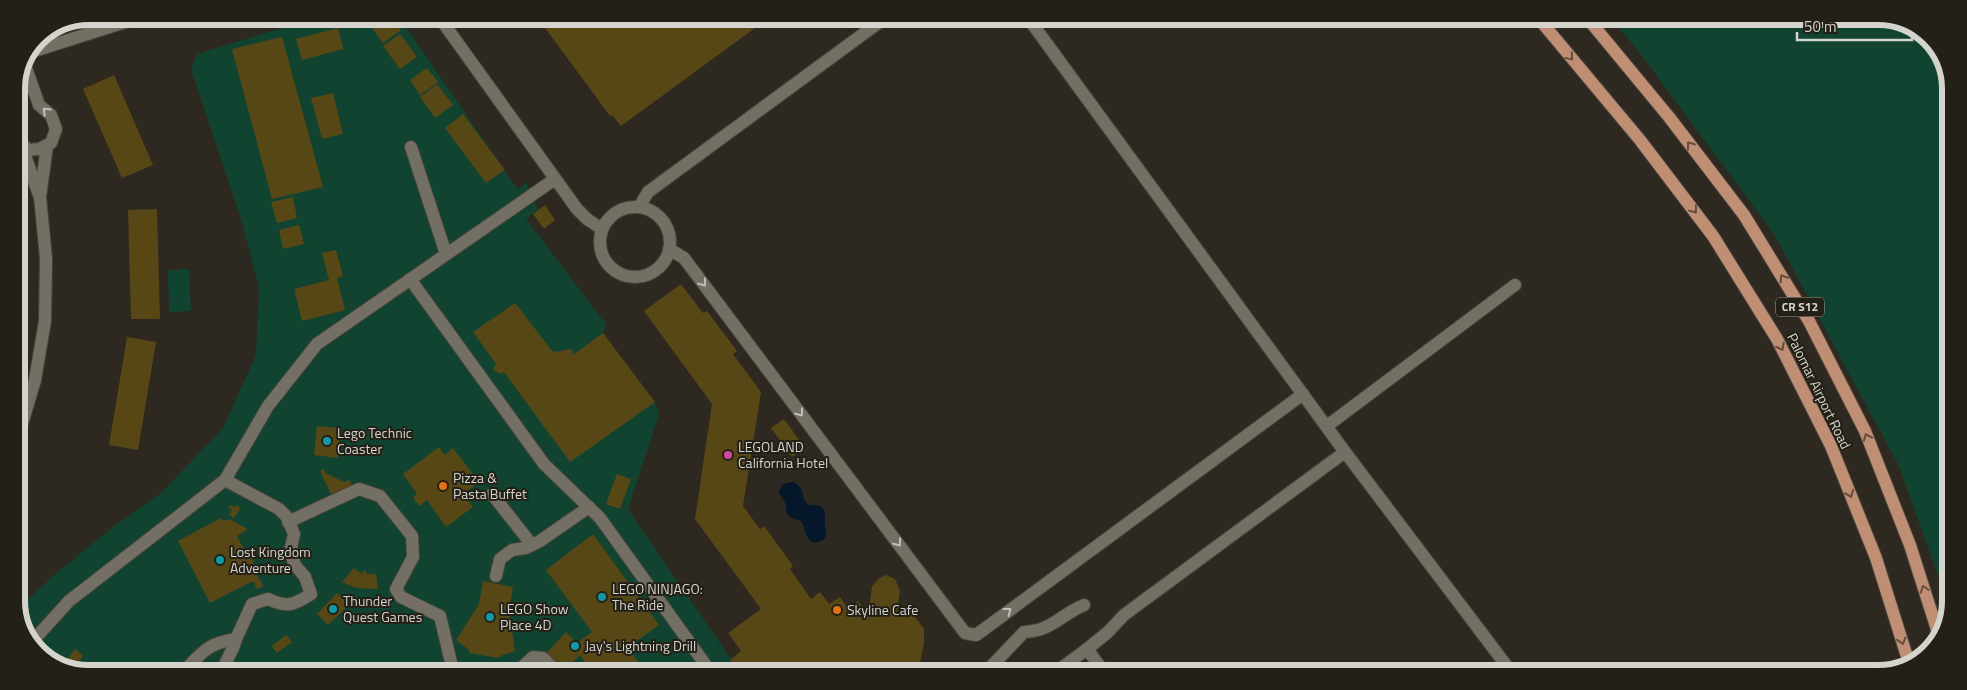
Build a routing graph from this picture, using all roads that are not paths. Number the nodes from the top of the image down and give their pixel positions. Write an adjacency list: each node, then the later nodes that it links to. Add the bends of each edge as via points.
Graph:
1 (116, 25): 7 (street)
2 (445, 25): 13 (street)
3 (875, 25): 15 (street, via 648,192)
4 (1033, 25): 21 (street)
5 (1544, 25): 36 (main road, Palomar Airport Road / CR S12, one-way to 36, via 1640,140 1714,236 1777,339 1831,446 1876,558)
6 (1593, 25): 32 (main road, Palomar Airport Road / CR S12, one-way to 6, via 1910,545 1865,431 1809,321 1744,216 1669,117)
7 (39, 49)
8 (27, 73): 9 (street, one-way to 8, via 52,143 56,129 51,115 40,105)
9 (47, 146): 10 (street, via 28,150); 14 (street)
10 (25, 147)
11 (411, 147): 18 (street)
12 (25, 156): 14 (street)
13 (555, 179): 16 (street, via 577,209); 18 (street)
14 (40, 197): 22 (street, via 46,258 44,321 35,380)
15 (639, 207): 16 (street, via 616,211); 17 (street, via 660,217 670,238)
16 (602, 229): 17 (street, via 600,246 604,261 622,275 637,277 652,273 666,259)
17 (669, 249): 21 (street, one-way to 21, via 684,258 965,633 976,634 984,630)
18 (446, 254): 19 (street)
19 (410, 279): 25 (street, via 317,344 268,406); 27 (street, via 544,464)
20 (1514, 285): 23 (street)
21 (1303, 394): 23 (street)
22 (25, 414)
23 (1327, 426): 24 (street)
24 (1345, 452): 35 (street, via 1154,593); 46 (street)
25 (225, 480): 28 (street, via 279,509); 33 (street, via 69,601)
26 (492, 494): 29 (street)
27 (589, 507): 29 (street); 42 (street)
28 (288, 522): 34 (street, via 294,534 290,552 311,594 298,603 281,605 268,599 252,604); 39 (street, via 359,489 380,496 412,536 413,557 396,589 401,597 440,616)
29 (532, 545): 30 (street, via 512,550 500,559)
30 (496, 576)
31 (1084, 605): 43 (street, via 1037,632 1024,632)
32 (1936, 627)
33 (36, 637)
34 (236, 639): 37 (street, via 217,642); 38 (street)
35 (1087, 649): 44 (street); 45 (street)
36 (1907, 657)
37 (190, 665)
38 (225, 665)
39 (452, 665)
40 (524, 665): 41 (street, via 533,657 543,658)
41 (550, 665)
42 (706, 665)
43 (993, 665)
44 (1065, 665)
45 (1099, 665)
46 (1506, 665)

